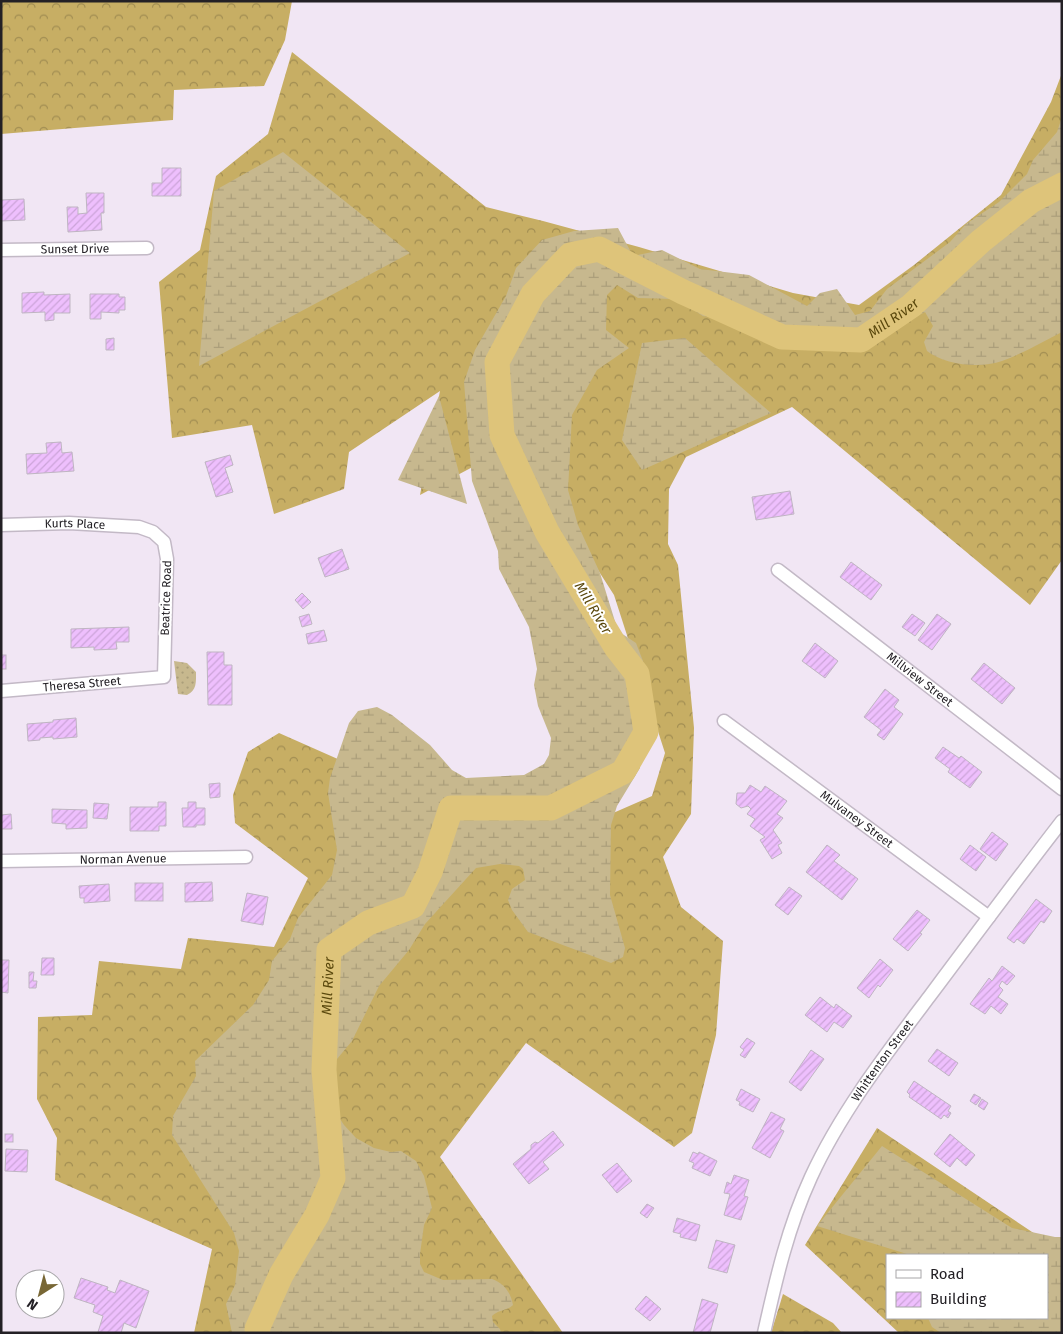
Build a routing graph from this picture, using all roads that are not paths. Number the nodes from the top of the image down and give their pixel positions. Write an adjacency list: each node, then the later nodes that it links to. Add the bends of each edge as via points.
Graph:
1 (147, 248): 2 (street, Sunset Drive)
2 (1, 250)
3 (1, 525): 4 (street, Kurts Place, via 69,523)
4 (147, 529): 6 (street, Beatrice Road, via 160,537 167,551)
5 (778, 570): 9 (street, Millview Street)
6 (164, 677): 7 (street, Theresa Street)
7 (1, 691)
8 (724, 721): 13 (street, Mulvaney Street)
9 (1062, 789)
10 (1062, 821): 13 (street, Whittenton Street)
11 (246, 857): 12 (street, Norman Avenue)
12 (1, 861)
13 (989, 917): 14 (street, Whittenton Street, via 850,1106 823,1152 786,1242)
14 (764, 1333)

